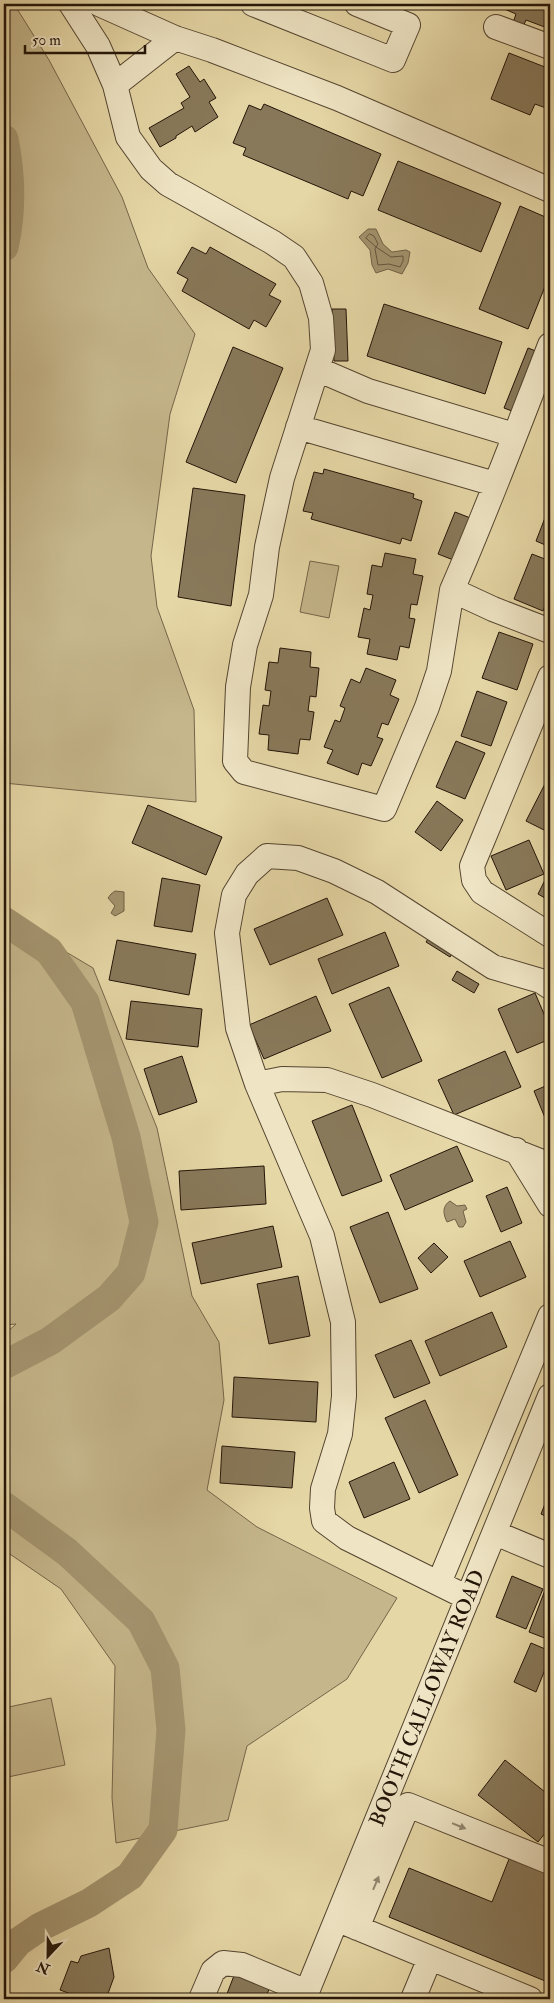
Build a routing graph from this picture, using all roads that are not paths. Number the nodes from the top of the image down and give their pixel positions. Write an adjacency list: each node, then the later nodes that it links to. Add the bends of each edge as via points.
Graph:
1 (71, 4): 8 (street, via 98,46)
2 (99, 4): 6 (street)
3 (253, 4): 4 (street, via 393,60 408,25)
4 (357, 4)
5 (496, 27): 7 (street)
6 (175, 38): 8 (street); 9 (street, via 337,98)
7 (550, 47)
8 (115, 85): 11 (street, via 128,137 151,169 168,184 294,257 312,283 321,318 324,350)
9 (550, 190)
10 (550, 345): 13 (street)
11 (317, 369): 12 (street); 13 (street, via 368,392)
12 (298, 427): 14 (street); 15 (street, via 282,478 261,595 245,646 238,687 234,761 244,772 384,809 439,670)
13 (514, 435): 14 (street)
14 (494, 484): 15 (street, via 480,527)
15 (452, 590): 16 (street)
16 (550, 630)
17 (550, 677): 18 (street, via 472,866 474,880 482,892)
18 (550, 935)
19 (550, 987): 20 (street, via 541,981 493,967 377,892 334,871 298,858 267,856 247,874 234,895 227,933 238,1028)
20 (257, 1084): 21 (street, via 282,1078 327,1080 372,1094); 28 (street, via 322,1236 343,1322 344,1396 340,1434 323,1489 324,1521 348,1538)
21 (516, 1150): 22 (street); 23 (street)
22 (550, 1164)
23 (550, 1205)
24 (550, 1316): 28 (street)
25 (550, 1396): 26 (street, BOOTH CALLOWAY ROAD)
26 (494, 1533): 27 (street); 29 (street, BOOTH CALLOWAY ROAD)
27 (550, 1556)
28 (439, 1583): 29 (street)
29 (468, 1598): 30 (street, BOOTH CALLOWAY ROAD)
30 (398, 1800): 31 (street, one-way to 31); 32 (street, BOOTH CALLOWAY ROAD)
31 (550, 1862)
32 (347, 1924): 33 (street); 34 (street, BOOTH CALLOWAY ROAD)
33 (430, 1958): 36 (street); 37 (street)
34 (306, 1996): 35 (street, via 242,1965 223,1963 213,1971)
35 (201, 1999)
36 (413, 1999)
37 (530, 1999)

